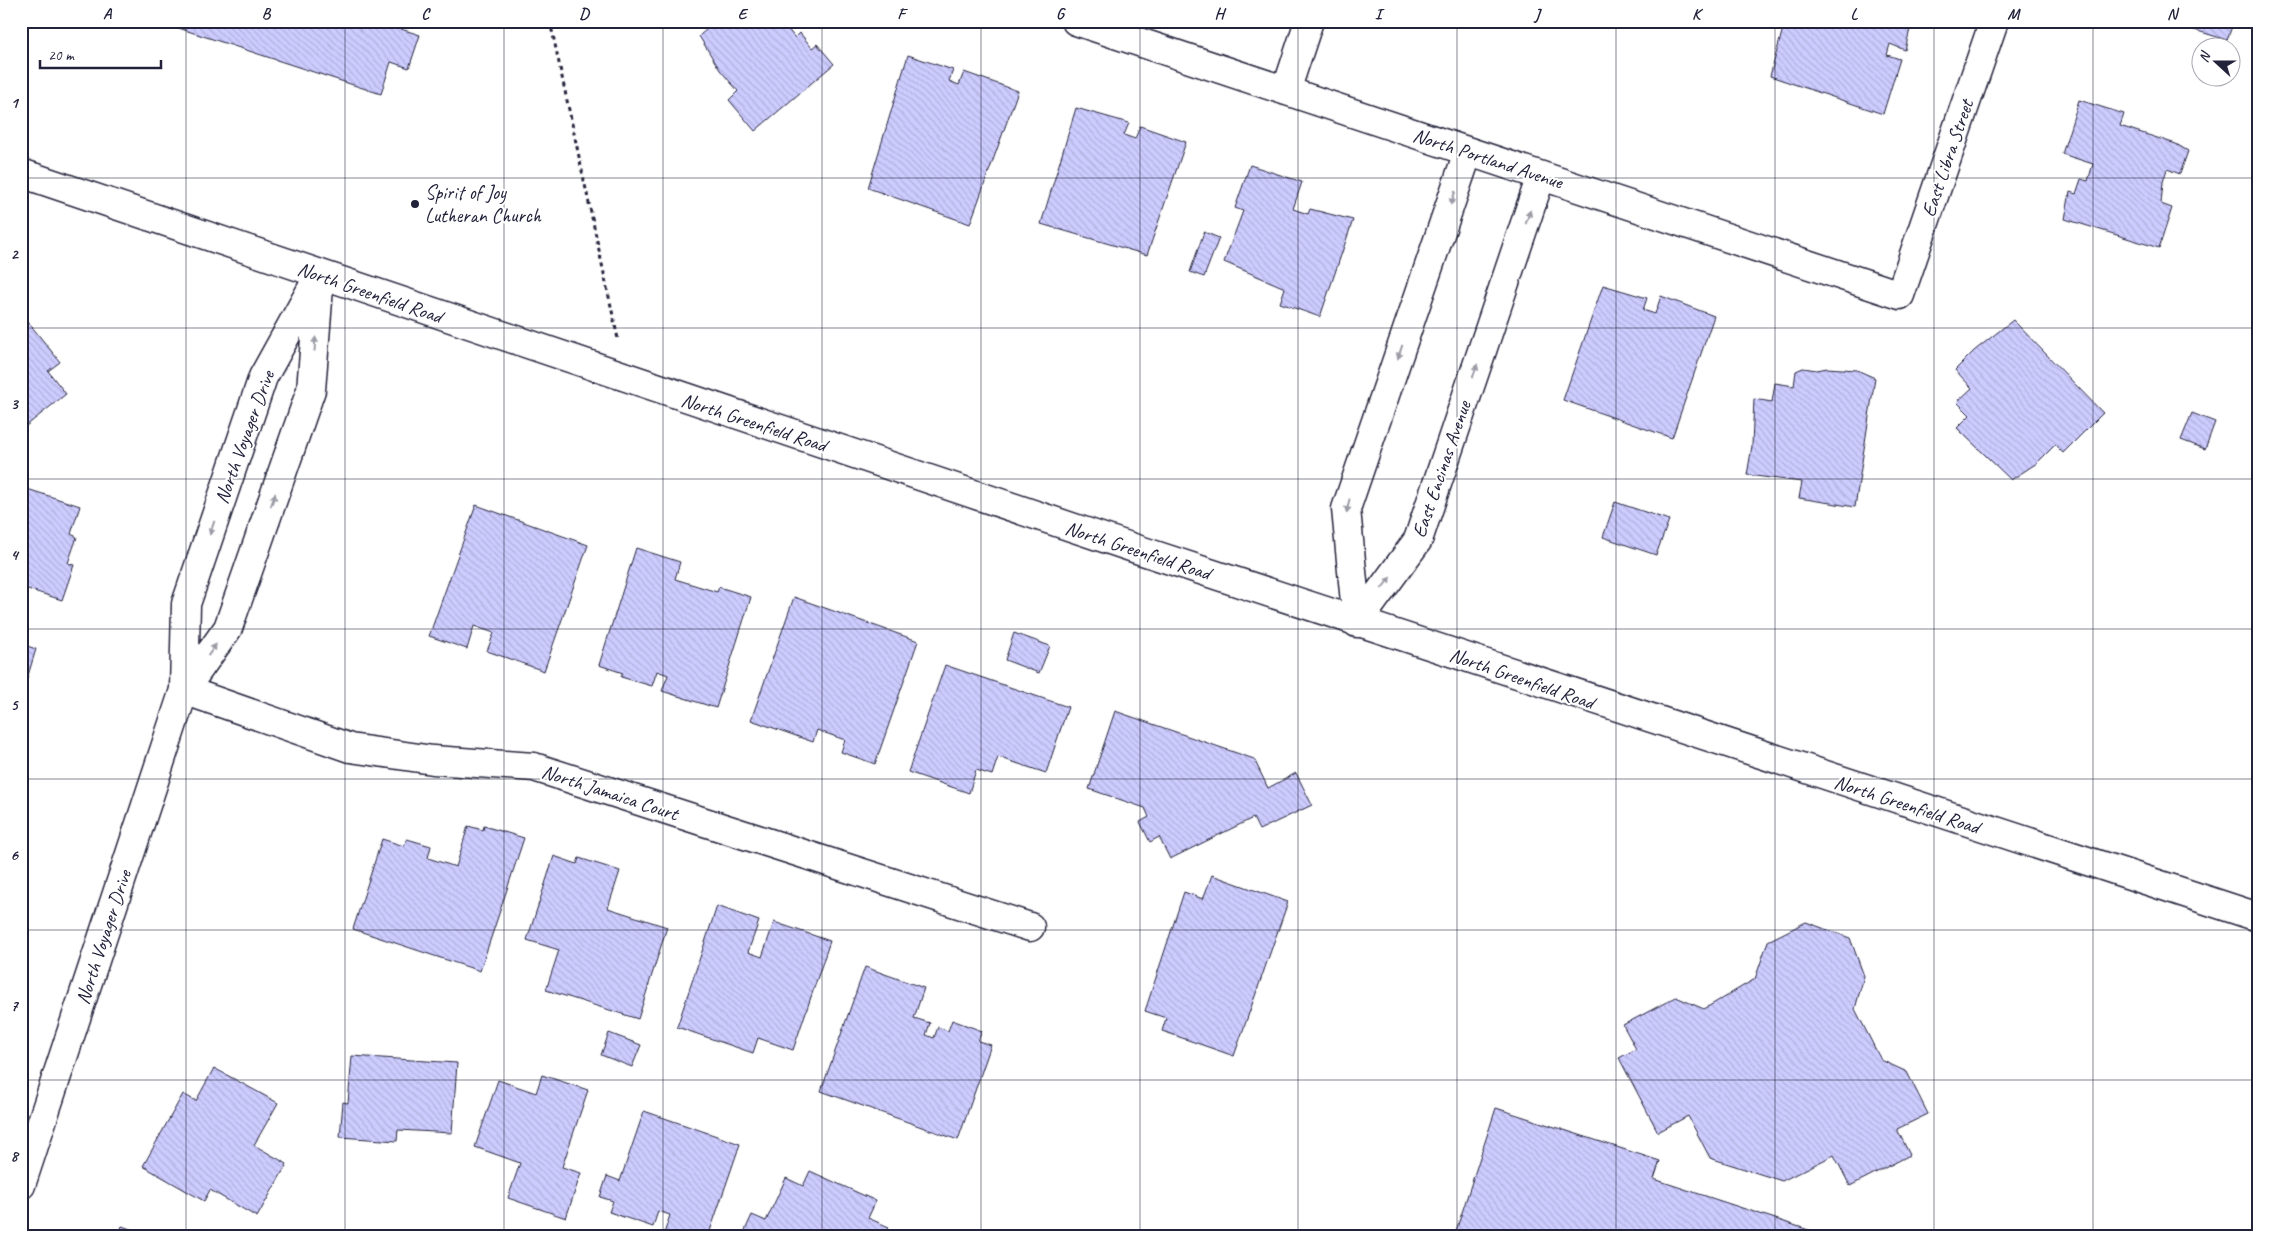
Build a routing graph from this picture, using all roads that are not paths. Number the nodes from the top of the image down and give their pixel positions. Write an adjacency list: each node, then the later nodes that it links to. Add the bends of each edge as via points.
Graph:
1 (1076, 21): 4 (street, North Portland Avenue)
2 (1309, 21): 4 (street)
3 (1994, 21): 9 (street, East Libra Street)
4 (1286, 91): 5 (street, North Portland Avenue)
5 (1468, 152): 7 (street, North Portland Avenue); 10 (street, one-way to 10, via 1346,509)
6 (21, 173): 8 (street, North Greenfield Road)
7 (1541, 176): 9 (street, North Portland Avenue); 10 (street, East Encinas Avenue, one-way to 7, via 1418,540)
8 (320, 275): 10 (street, North Greenfield Road); 11 (street, North Voyager Drive, one-way to 11, via 263,377 186,604); 11 (street, North Voyager Drive, one-way to 8, via 228,628 312,390)
9 (1900, 295)
10 (1357, 622): 12 (street, North Greenfield Road, via 1651,721)
11 (184, 690): 13 (street, North Jamaica Court, via 350,748 433,760 534,767); 14 (street, North Voyager Drive)
12 (2258, 917)
13 (1030, 927)
14 (21, 1185)

